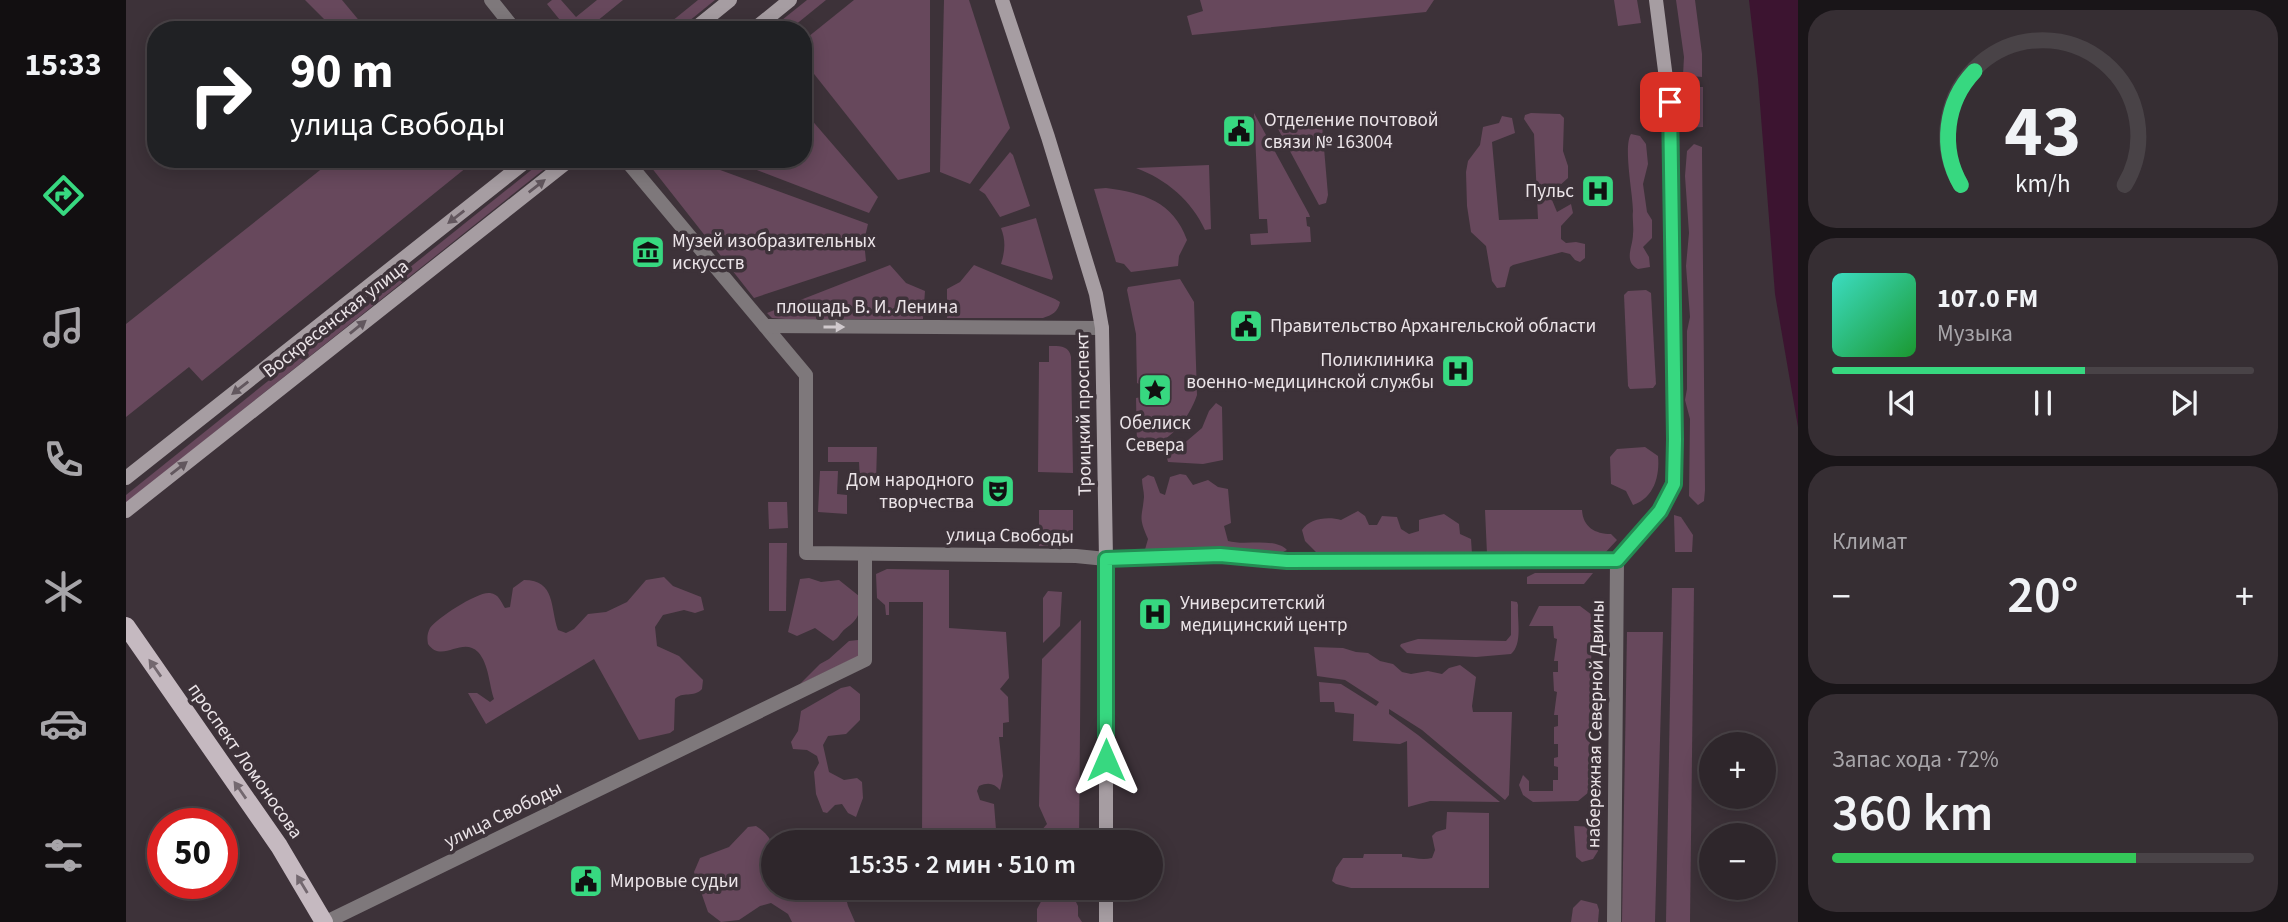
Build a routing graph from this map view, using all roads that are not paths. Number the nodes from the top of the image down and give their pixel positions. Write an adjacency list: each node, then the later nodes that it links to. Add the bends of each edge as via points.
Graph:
1 (491, 0): 6 (street)
2 (730, 0): 7 (main road)
3 (790, 0): 8 (main road)
4 (1002, 0): 13 (main road, Троицкий проспект, via 1096,294)
5 (1656, 0): 18 (main road, via 1670,102 1674,484 1660,511)
6 (508, 21)
7 (704, 21)
8 (764, 21)
9 (518, 168): 14 (main road, Воскресенская улица, one-way to 14)
10 (560, 168): 15 (main road, Воскресенская улица, one-way to 10)
11 (633, 168): 12 (street, площадь В. И. Ленина)
12 (765, 326): 13 (street, площадь В. И. Ленина, one-way to 13); 16 (street, улица Свободы, via 806,375 806,553)
13 (1102, 328): 17 (main road, Троицкий проспект)
14 (126, 478)
15 (126, 511)
16 (865, 554): 17 (street, улица Свободы); 22 (street, улица Свободы, via 866,660)
17 (1106, 559): 18 (street, улица Свободы, via 1220,555 1287,561); 20 (main road, Троицкий проспект)
18 (1617, 560): 24 (street, набережная Северной Двины)
19 (126, 626): 22 (main road, проспект Ломоносова, one-way to 19, via 279,846)
20 (1106, 830)
21 (1106, 900): 23 (main road)
22 (325, 922)
23 (1105, 922)
24 (1614, 922)

